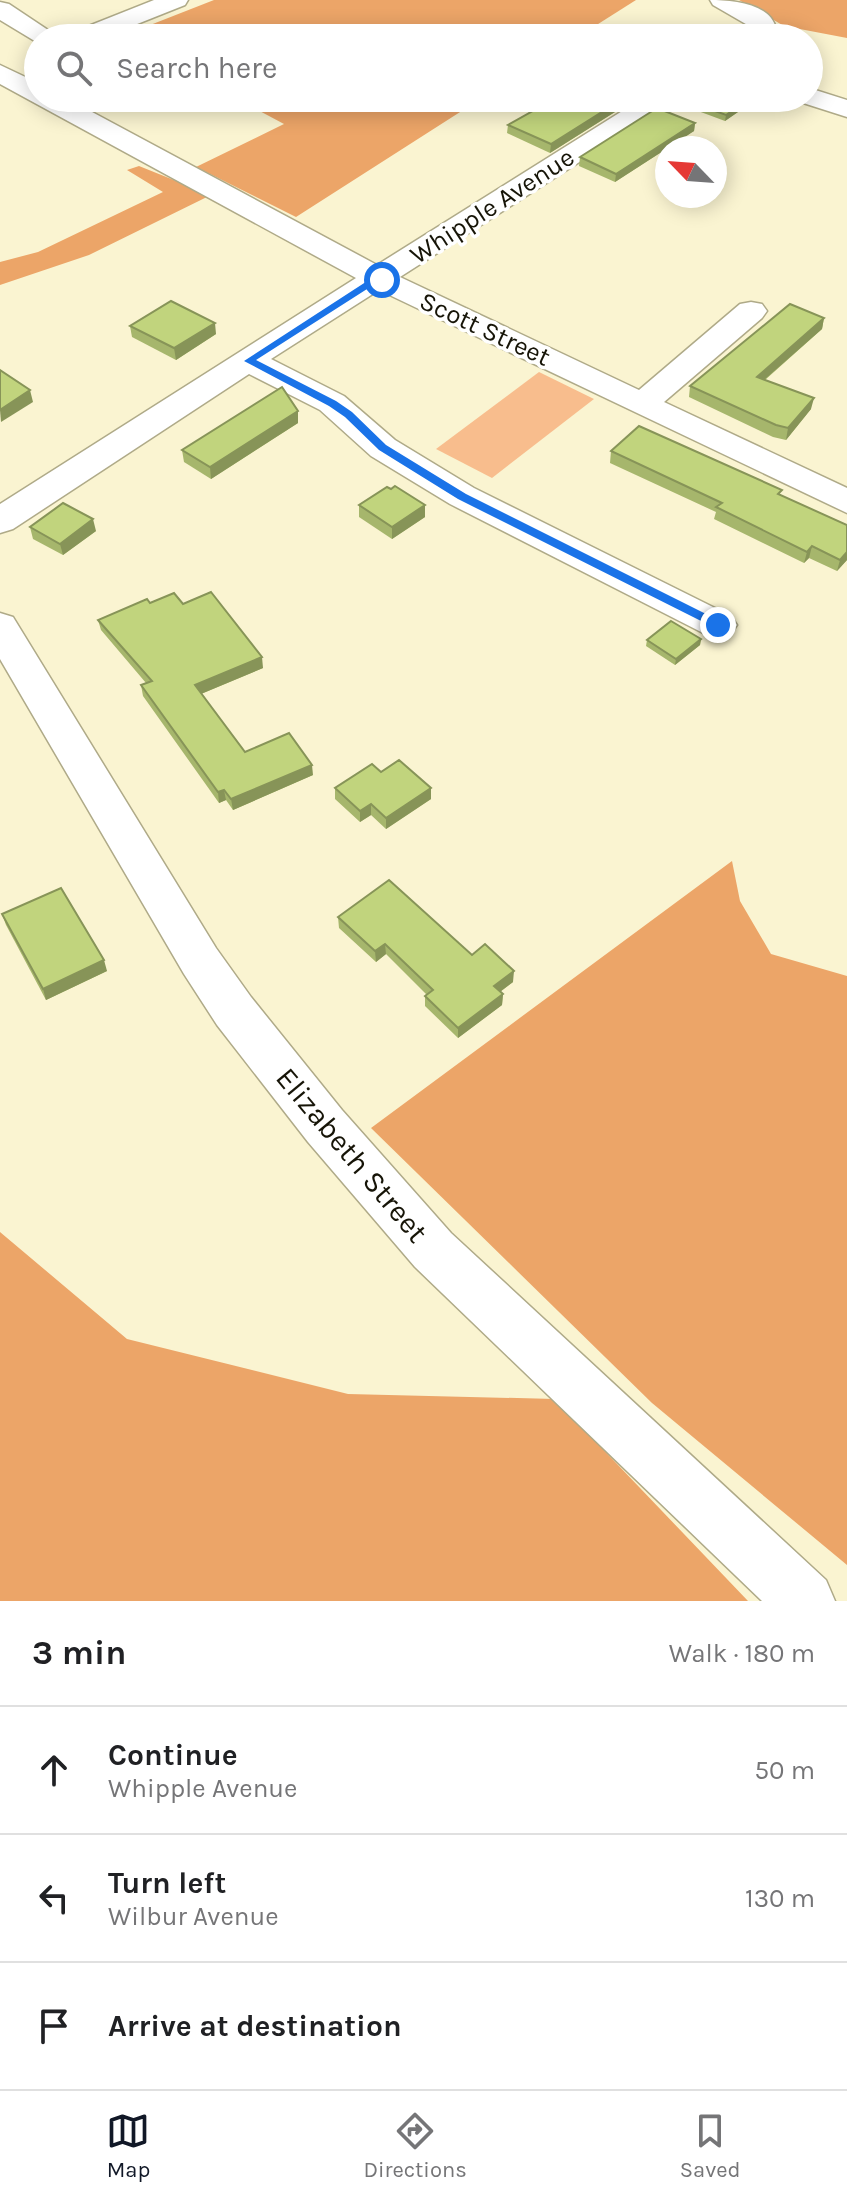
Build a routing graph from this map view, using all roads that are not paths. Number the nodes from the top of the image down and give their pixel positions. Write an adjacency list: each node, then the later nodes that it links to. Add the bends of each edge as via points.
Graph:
1 (176, 0): 5 (street)
2 (722, 0): 6 (street, via 754,16)
3 (0, 9): 4 (street)
4 (24, 24)
5 (115, 24)
6 (757, 24)
7 (24, 60): 8 (street)
8 (0, 71): 9 (street)
9 (24, 86)
10 (823, 101): 11 (street)
11 (847, 109)
12 (72, 112): 14 (street, Scott Street)
13 (639, 112): 14 (street, Whipple Avenue)
14 (378, 278): 16 (street, Whipple Avenue); 17 (street, Scott Street)
15 (751, 311): 17 (street)
16 (249, 361): 19 (street, Whipple Avenue); 20 (street, via 332,403 383,448 462,496)
17 (643, 403): 18 (street, Scott Street)
18 (847, 502)
19 (0, 521)
20 (718, 625)
21 (0, 626): 22 (street, Elizabeth Street, via 200,961 367,1178 433,1250)
22 (805, 1601)

